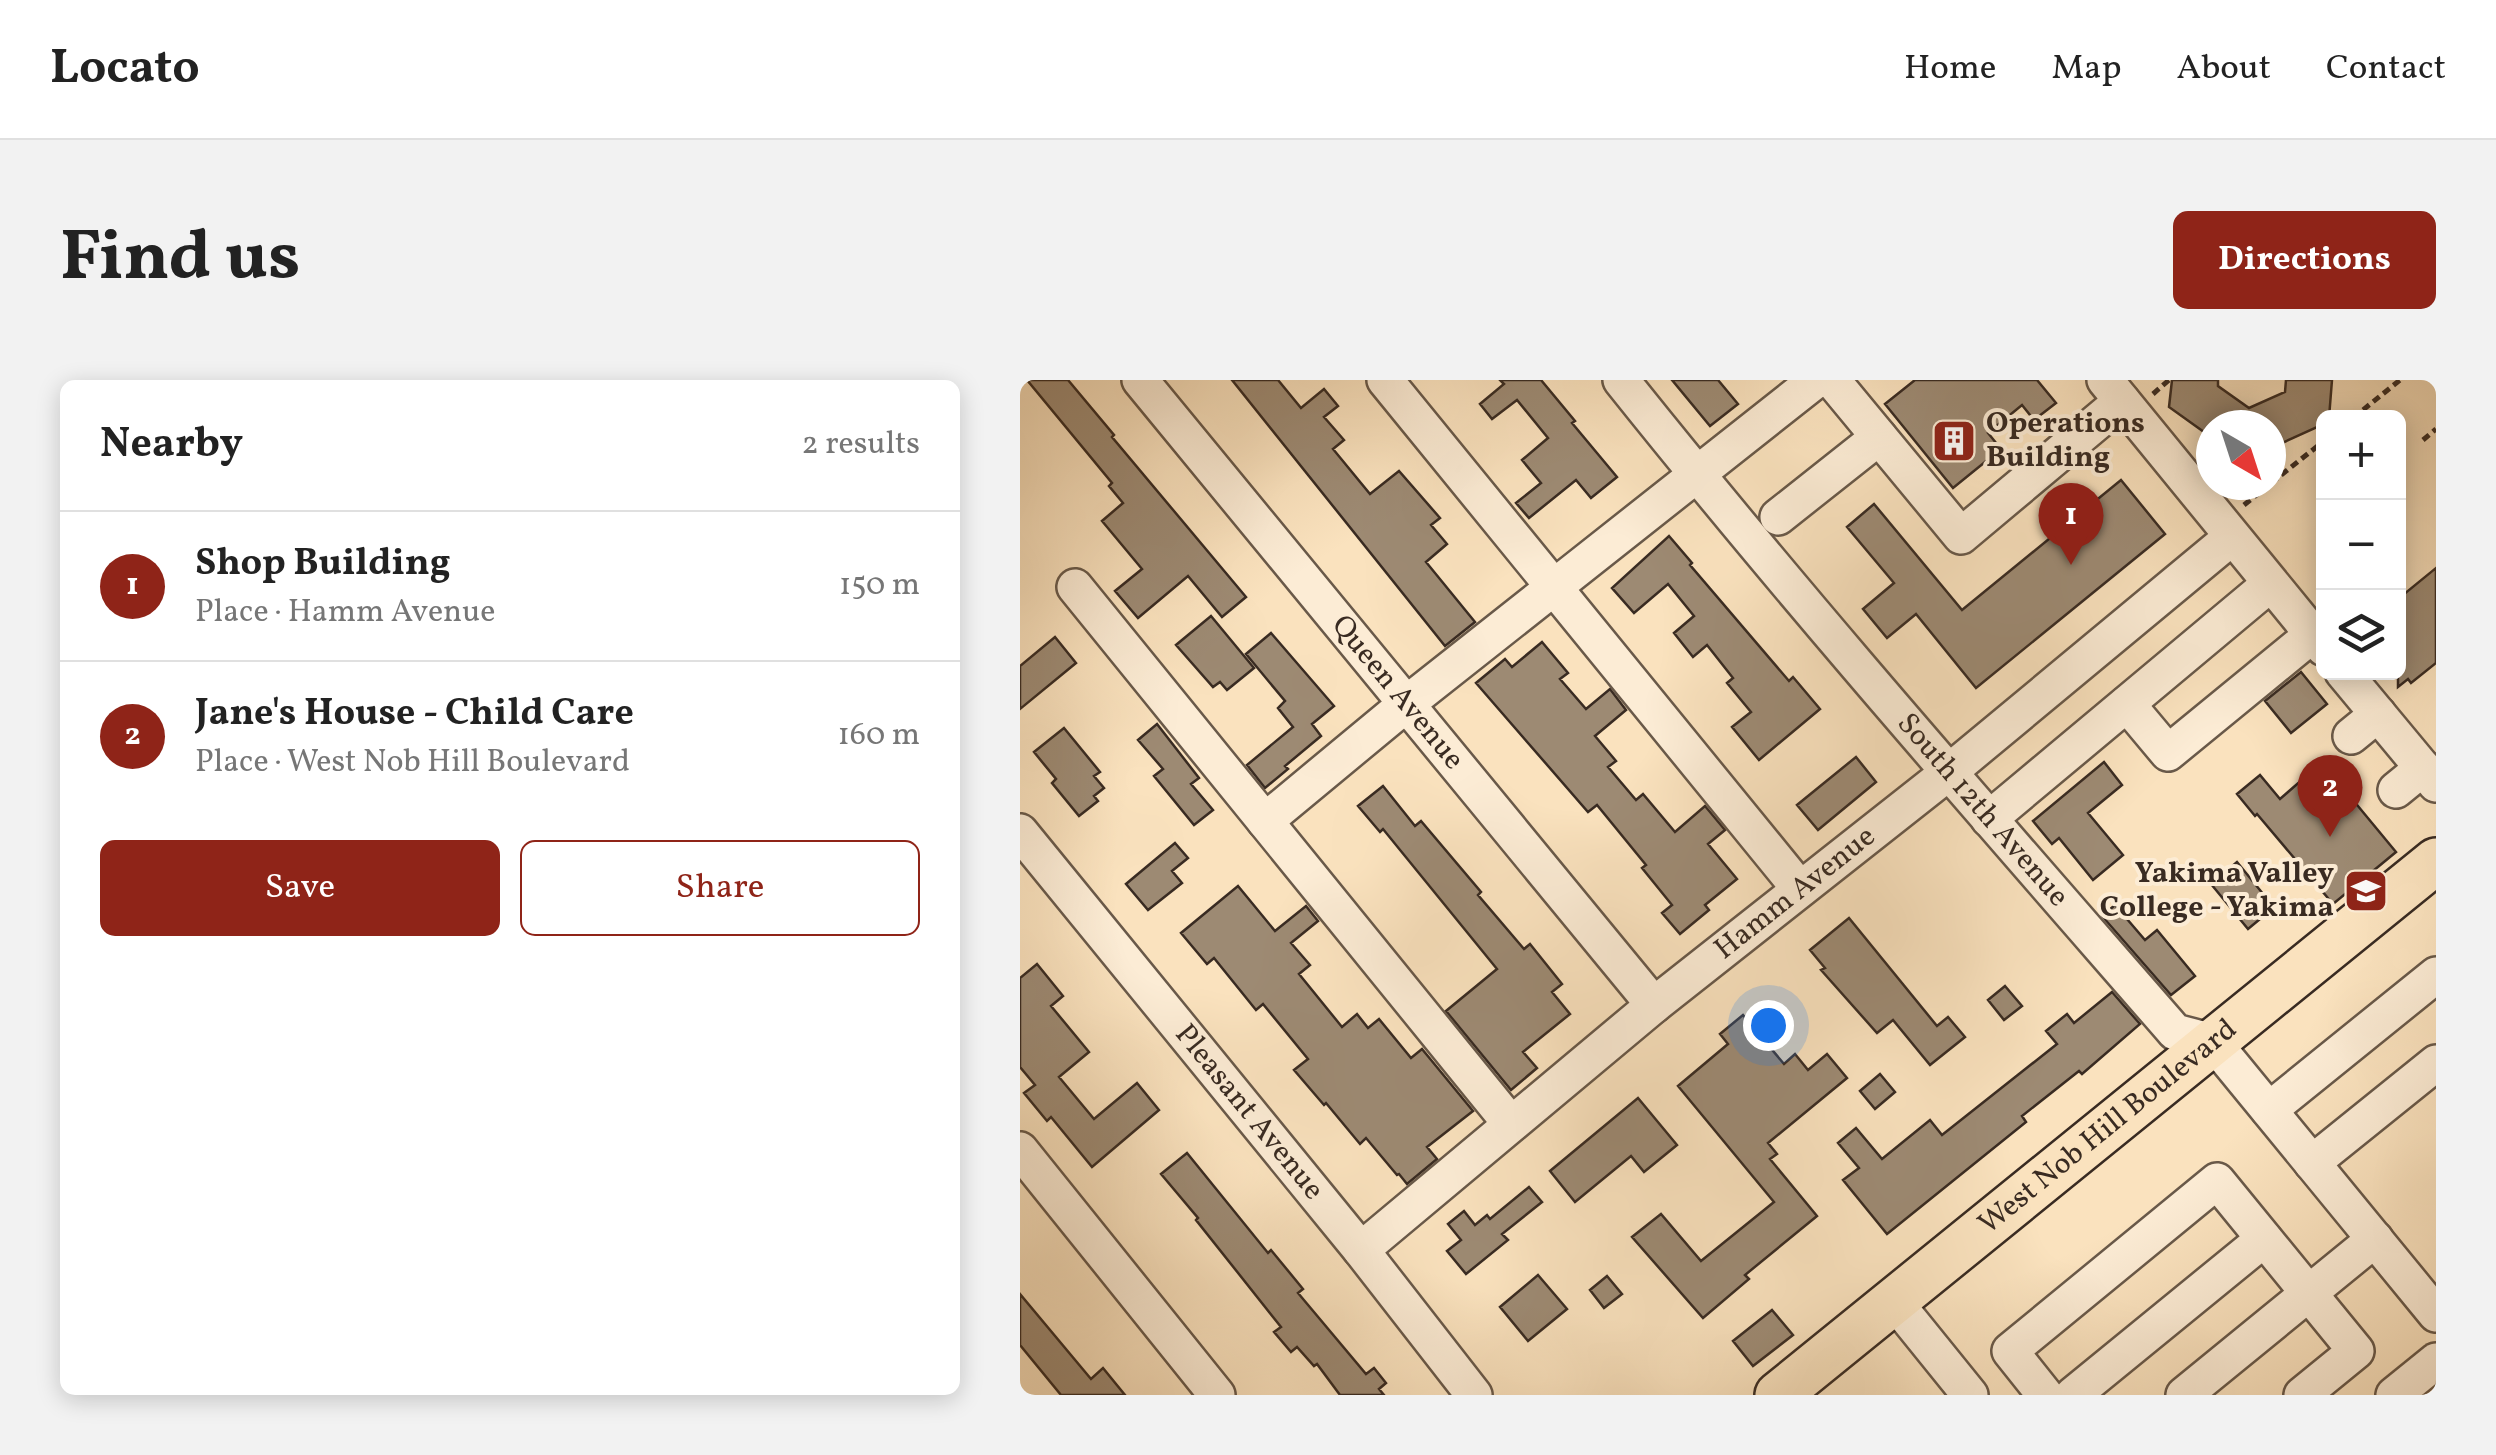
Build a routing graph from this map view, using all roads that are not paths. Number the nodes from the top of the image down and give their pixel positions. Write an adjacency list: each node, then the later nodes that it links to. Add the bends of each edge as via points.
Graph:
1 (1140, 380): 18 (street, Queen Avenue)
2 (1385, 380): 13 (street)
3 (1621, 380): 8 (street, South 12th Avenue)
4 (1816, 380): 8 (street)
5 (1832, 380): 7 (street)
6 (2114, 391): 7 (street, via 1961,536); 10 (street)
7 (1879, 437): 9 (street)
8 (1697, 474): 13 (street); 19 (street, South 12th Avenue)
9 (1778, 517)
10 (2232, 537): 11 (street); 19 (street, Hamm Avenue)
11 (2270, 584): 14 (street); 17 (street)
12 (1075, 587): 22 (street)
13 (1553, 588): 18 (street); 25 (street)
14 (2316, 640)
15 (2316, 643): 17 (street, via 2168,753)
16 (2347, 680): 20 (street, via 2365,725)
17 (2127, 704): 21 (street)
18 (1405, 705): 22 (street); 27 (street, Queen Avenue)
19 (1948, 772): 21 (street, South 12th Avenue); 25 (street, Hamm Avenue)
20 (2418, 781)
21 (1989, 819): 28 (street, South 12th Avenue, via 2175,1032)
22 (1265, 821): 31 (street)
23 (1020, 832): 36 (street, Pleasant Avenue)
24 (2436, 860): 28 (main road, West Nob Hill Boulevard)
25 (1800, 889): 27 (street, Hamm Avenue)
26 (2436, 975): 30 (street)
27 (1654, 1006): 31 (street, Hamm Avenue)
28 (2213, 1042): 30 (street, South 12th Avenue); 38 (main road, West Nob Hill Boulevard)
29 (2436, 1063): 33 (street)
30 (2269, 1110): 33 (street, South 12th Avenue)
31 (1511, 1124): 36 (street, Hamm Avenue)
32 (1020, 1150): 41 (street)
33 (2312, 1163): 34 (street, South 12th Avenue)
34 (2374, 1238): 37 (street); 39 (street, South 12th Avenue)
35 (2264, 1239): 37 (street); 45 (street, via 2217,1182 2010,1352); 46 (street)
36 (1361, 1250): 42 (street, Pleasant Avenue)
37 (2308, 1293): 47 (street); 48 (street, via 2356,1351)
38 (1894, 1301): 43 (main road, West Nob Hill Boulevard); 44 (street)
39 (2436, 1314)
40 (2436, 1361): 49 (street)
41 (1216, 1395)
42 (1474, 1395)
43 (1778, 1395)
44 (1970, 1395)
45 (2045, 1395)
46 (2074, 1395)
47 (2184, 1395)
48 (2302, 1395)
49 (2394, 1395)

